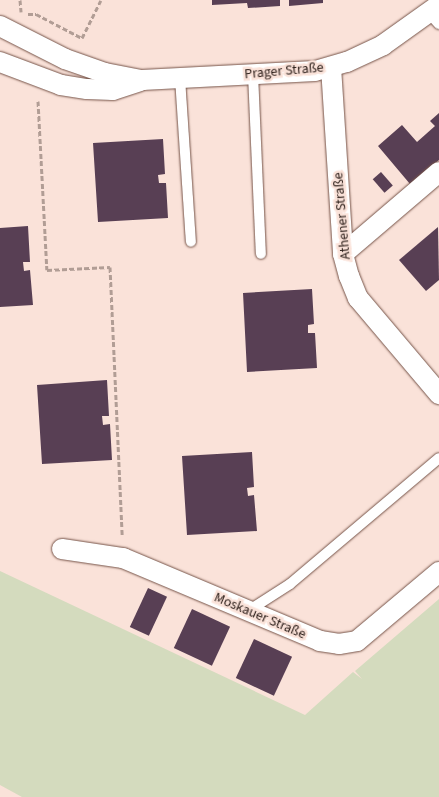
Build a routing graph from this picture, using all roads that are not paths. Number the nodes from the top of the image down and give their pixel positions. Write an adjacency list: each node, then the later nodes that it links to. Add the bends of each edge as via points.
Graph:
1 (436, 14): 4 (street, Prager Straße, via 384,46)
2 (0, 26): 7 (street, Prager Straße, via 65,59 104,73)
3 (0, 62): 7 (street, Prager Straße, via 62,85 113,90)
4 (331, 67): 5 (street, Prager Straße, via 315,71); 11 (street, Athener Straße)
5 (253, 74): 6 (street, Prager Straße); 10 (lane)
6 (180, 78): 7 (street, Prager Straße); 9 (lane)
7 (142, 80)
8 (439, 172): 11 (street)
9 (191, 242)
10 (261, 254)
11 (343, 254): 12 (street, Athener Straße, via 358,298)
12 (439, 394)
13 (439, 458): 16 (lane, via 290,584)
14 (62, 549): 16 (street, Moskauer Straße, via 123,558)
15 (439, 572): 16 (street, Moskauer Straße, via 357,641 338,644 320,641)
16 (248, 611)

